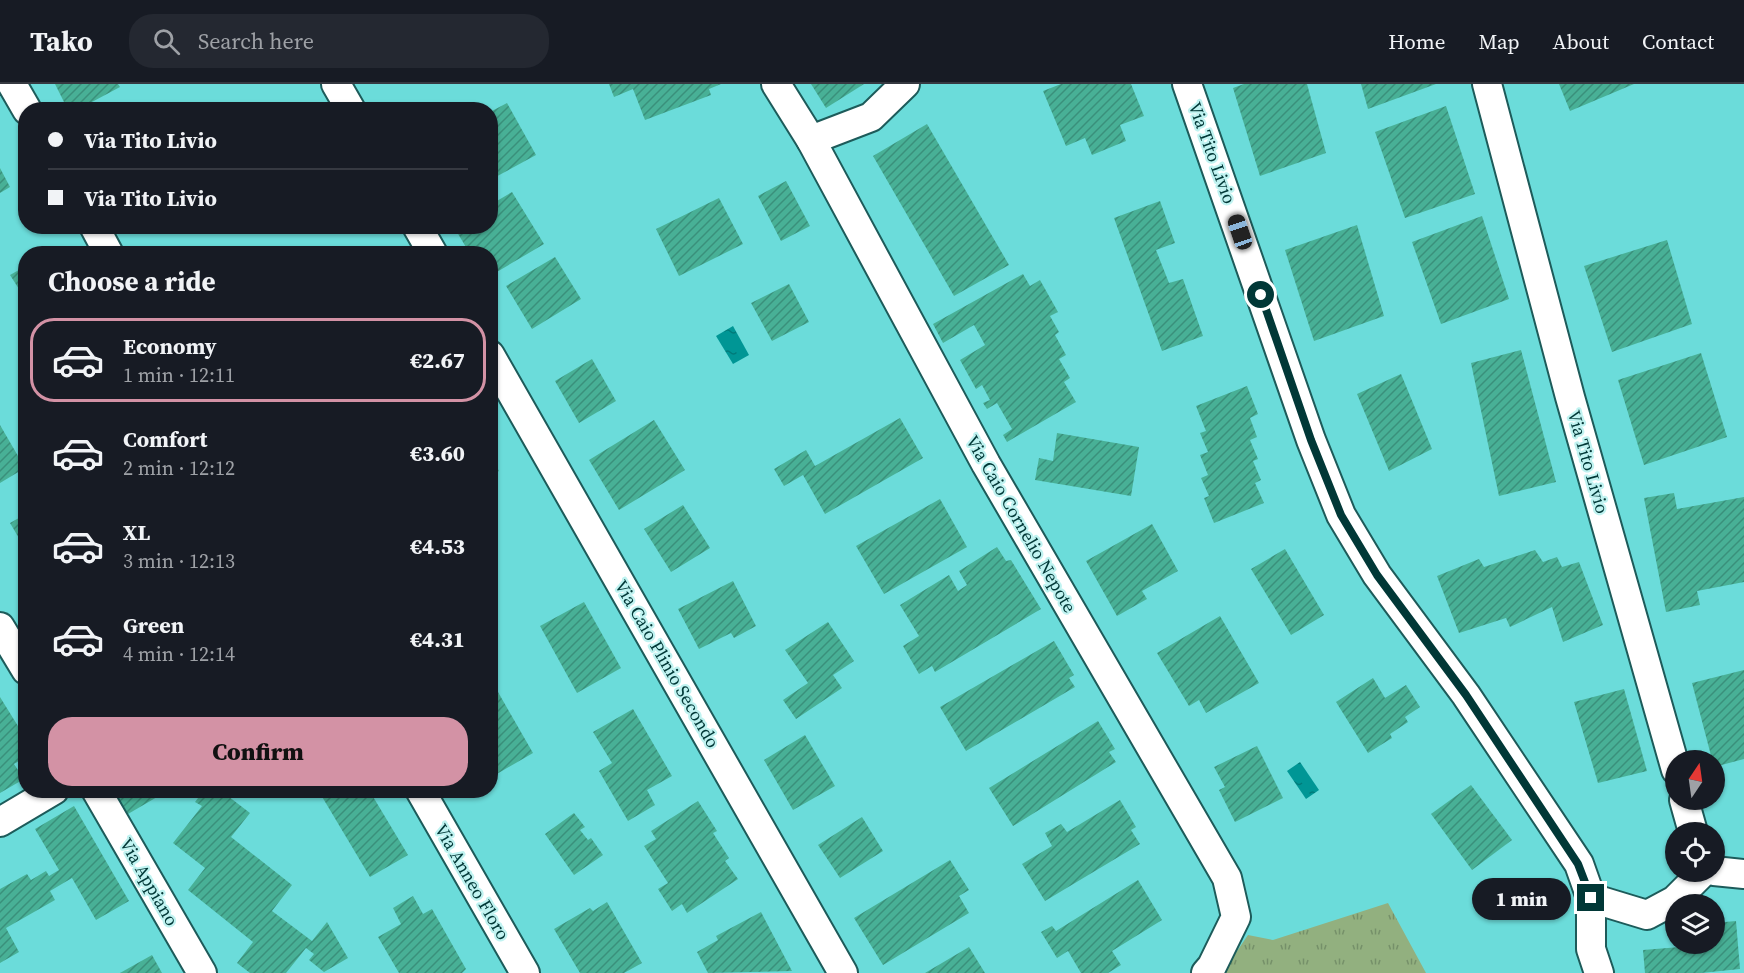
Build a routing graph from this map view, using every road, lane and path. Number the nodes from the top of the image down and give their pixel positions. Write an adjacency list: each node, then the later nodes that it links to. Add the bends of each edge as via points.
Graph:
1 (12, 84): 7 (street)
2 (336, 84): 8 (street)
3 (776, 84): 9 (street, Via Caio Cornelio Nepote)
4 (905, 84): 9 (street, via 871,117)
5 (1187, 84): 21 (street, Via Tito Livio, via 1311,440 1341,515 1377,575 1466,695 1578,864)
6 (1487, 84): 13 (street, Via Tito Livio, via 1569,397)
7 (22, 102)
8 (346, 102)
9 (811, 140): 22 (street, Via Caio Cornelio Nepote, via 986,464 1227,878 1236,917)
10 (498, 371): 25 (street, Via Caio Plinio Secondo)
11 (11, 631): 12 (street)
12 (18, 649)
13 (1670, 750)
14 (40, 798): 17 (street)
15 (101, 798): 23 (street, Via Appiano)
16 (425, 798): 24 (street, Via Anneo Floro)
17 (0, 822)
18 (1725, 872): 19 (street)
19 (1744, 874)
20 (1693, 882): 21 (street, via 1675,900 1647,915)
21 (1591, 898): 26 (street, via 1591,949)
22 (1209, 970)
23 (202, 973)
24 (525, 973)
25 (843, 973)
26 (1599, 973)

